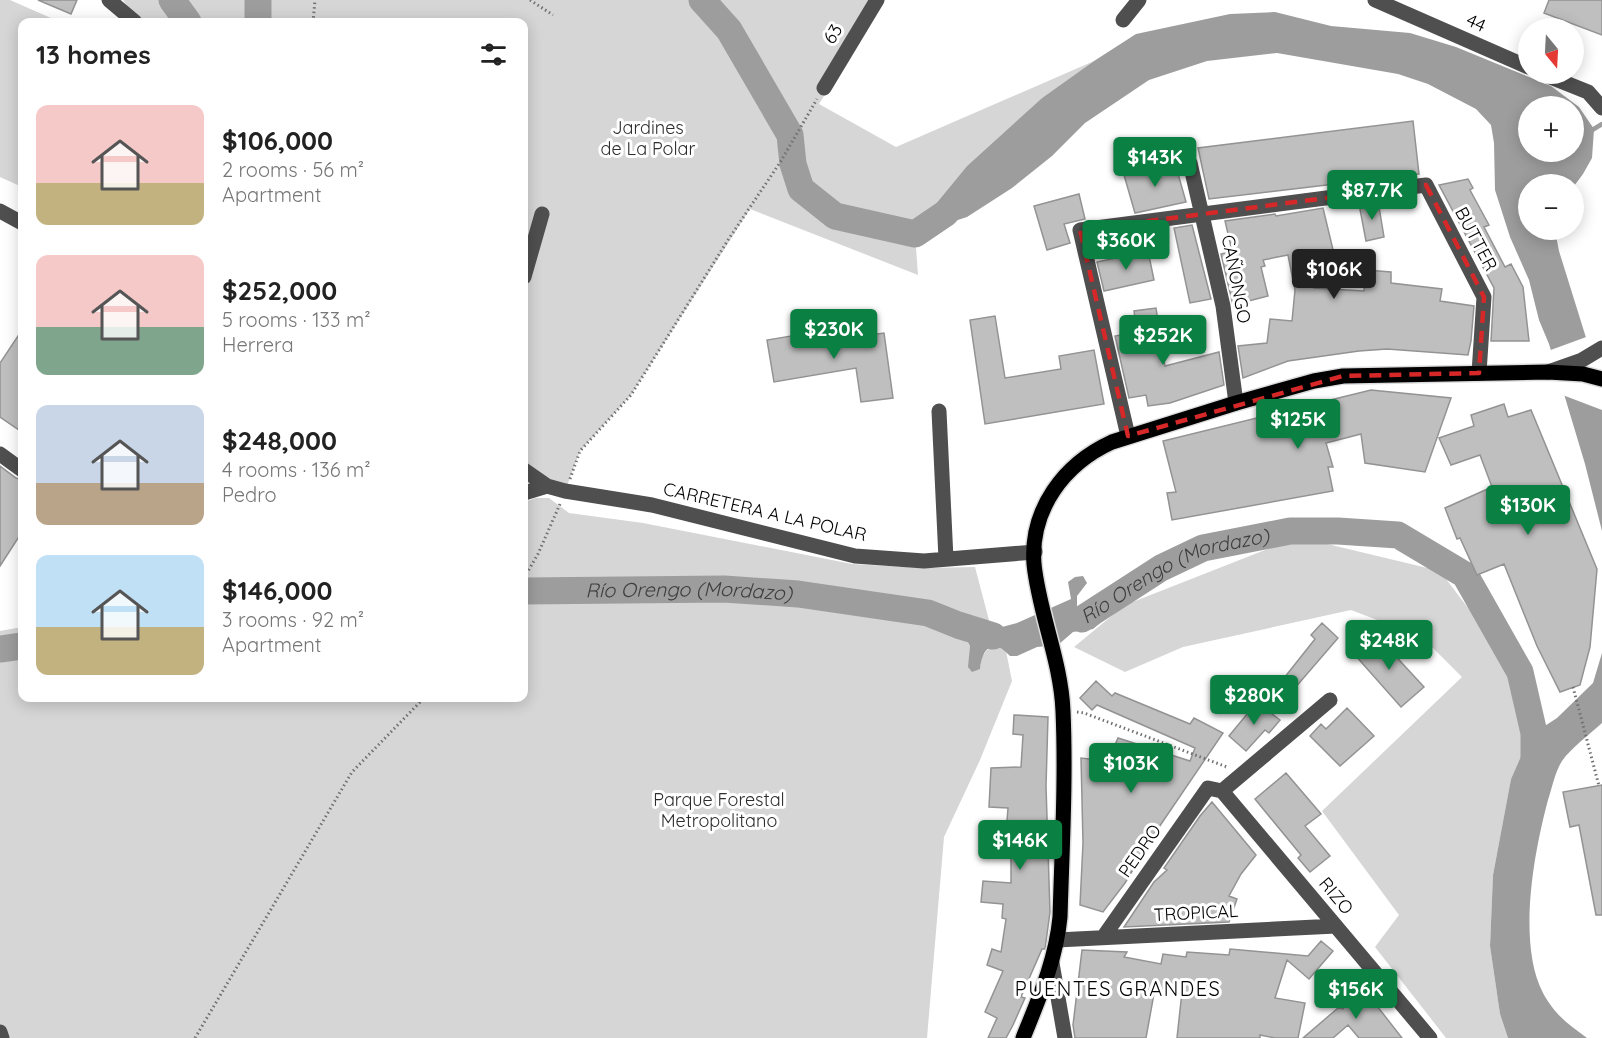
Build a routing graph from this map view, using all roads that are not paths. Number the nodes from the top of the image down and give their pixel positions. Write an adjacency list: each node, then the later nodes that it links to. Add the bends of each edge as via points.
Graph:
1 (109, 0): 5 (street)
2 (877, 0): 9 (street, 63)
3 (1139, 0): 6 (street)
4 (1375, 0): 7 (street, 44)
5 (130, 18)
6 (1123, 20)
7 (1518, 63)
8 (1568, 84): 10 (street, via 1588,92)
9 (824, 88)
10 (1602, 108)
11 (1190, 163): 14 (street, CAÑONGO)
12 (0, 211): 15 (street)
13 (542, 214): 16 (street)
14 (1203, 214): 19 (street, BUTTER, via 1426,185 1484,297); 21 (street, CAÑONGO, via 1223,306); 23 (street, BUTTER, via 1080,230)
15 (18, 221)
16 (528, 263)
17 (1602, 348): 18 (street)
18 (1548, 372): 19 (main road); 20 (main road)
19 (1479, 373): 21 (main road, via 1343,376)
20 (1599, 378)
21 (1236, 403): 23 (main road)
22 (939, 411): 30 (street)
23 (1128, 436): 29 (main road, via 1098,448 1058,483 1041,512)
24 (0, 454): 25 (street)
25 (18, 467)
26 (528, 473): 27 (street)
27 (547, 486): 28 (street); 30 (street, CARRETERA A LA POLAR, via 652,505 855,556)
28 (528, 492)
29 (1035, 552): 30 (street, CARRETERA A LA POLAR); 35 (main road, via 1035,569 1064,710)
30 (946, 559)
31 (1330, 700): 32 (street, PEDRO)
32 (1215, 789): 33 (street, RIZO); 34 (street, PEDRO)
33 (1336, 926): 34 (street, TROPICAL); 41 (street, RIZO)
34 (1104, 936): 35 (street, TROPICAL)
35 (1058, 940): 36 (main road)
36 (1052, 963): 39 (main road); 40 (street)
37 (0, 1032): 38 (street)
38 (2, 1038)
39 (1023, 1038)
40 (1065, 1038)
41 (1430, 1038)

